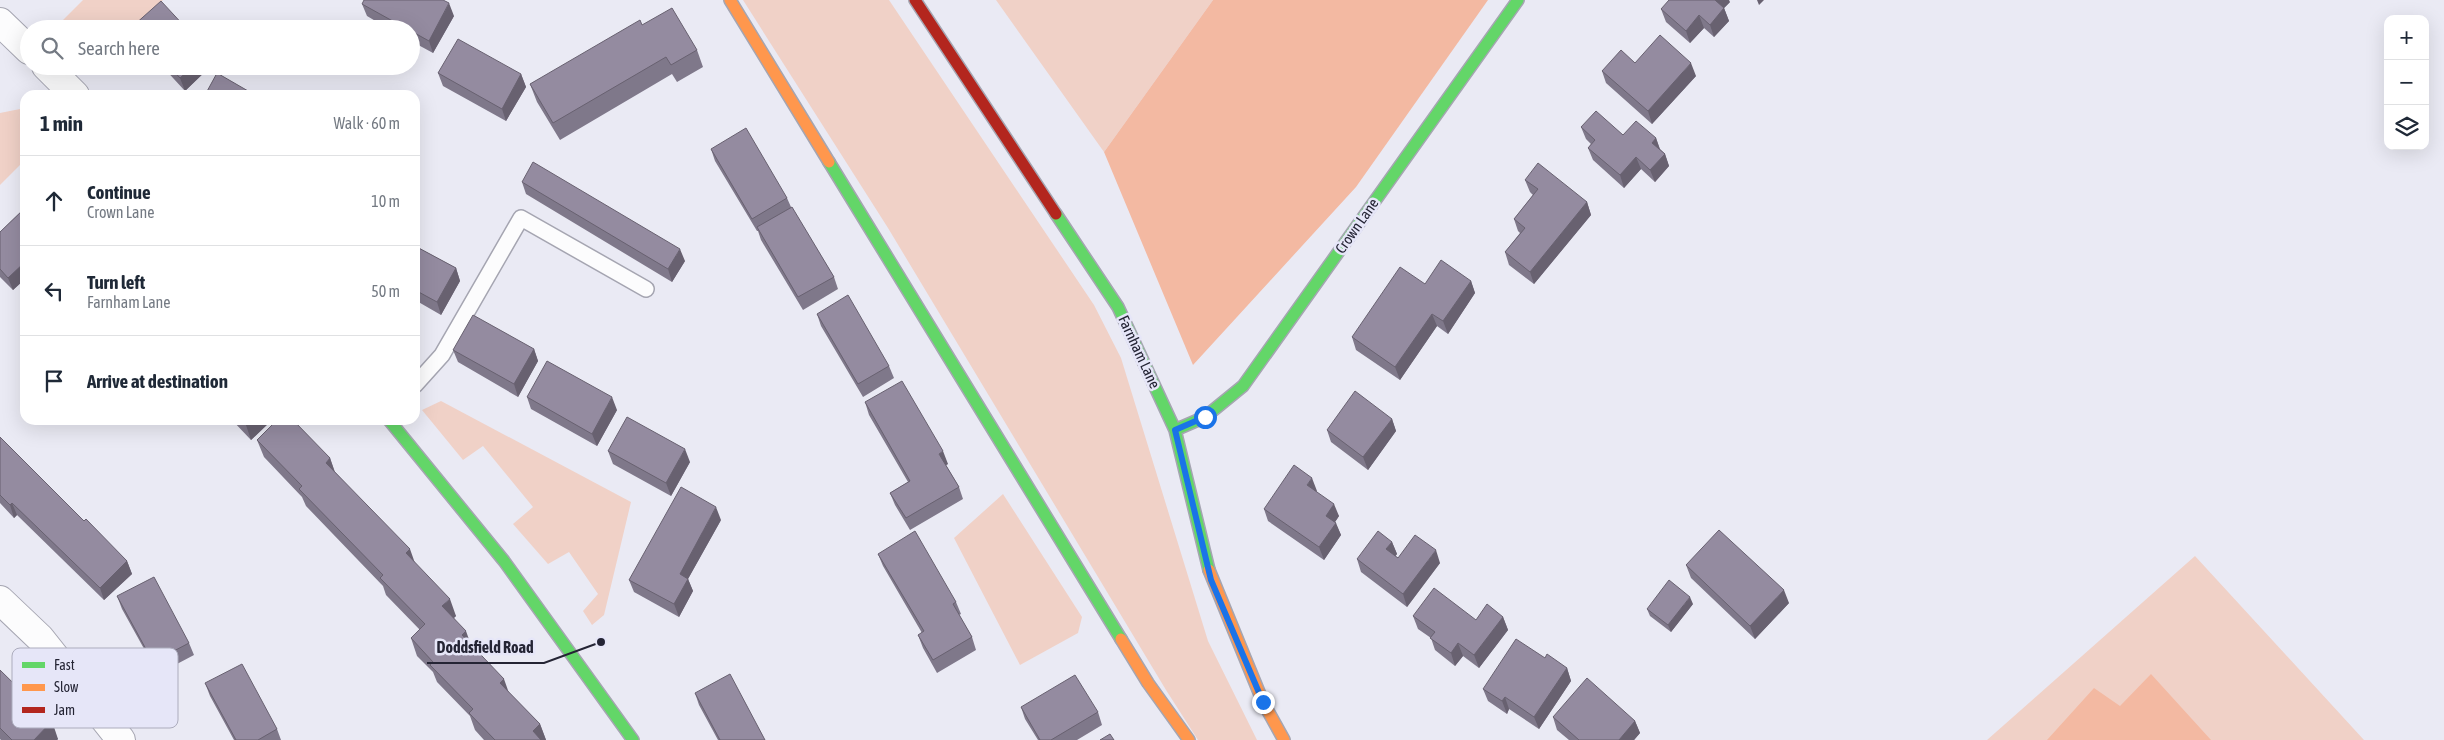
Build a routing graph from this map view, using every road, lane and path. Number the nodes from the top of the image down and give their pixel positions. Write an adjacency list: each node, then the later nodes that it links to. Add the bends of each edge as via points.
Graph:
1 (730, 0): 15 (street, via 1148,683)
2 (916, 0): 9 (street, Farnham Lane, via 1118,307)
3 (1518, 0): 9 (street, Crown Lane, via 1243,386 1205,417)
4 (55, 75): 5 (street)
5 (70, 90)
6 (646, 289): 7 (lane, via 522,218 442,354)
7 (420, 379)
8 (393, 425): 14 (street, via 504,560)
9 (1175, 430): 16 (street, Farnham Lane, via 1211,580 1263,702)
10 (0, 600): 11 (street)
11 (48, 648)
12 (111, 728): 13 (street)
13 (121, 740)
14 (634, 740)
15 (1189, 740)
16 (1284, 740)

